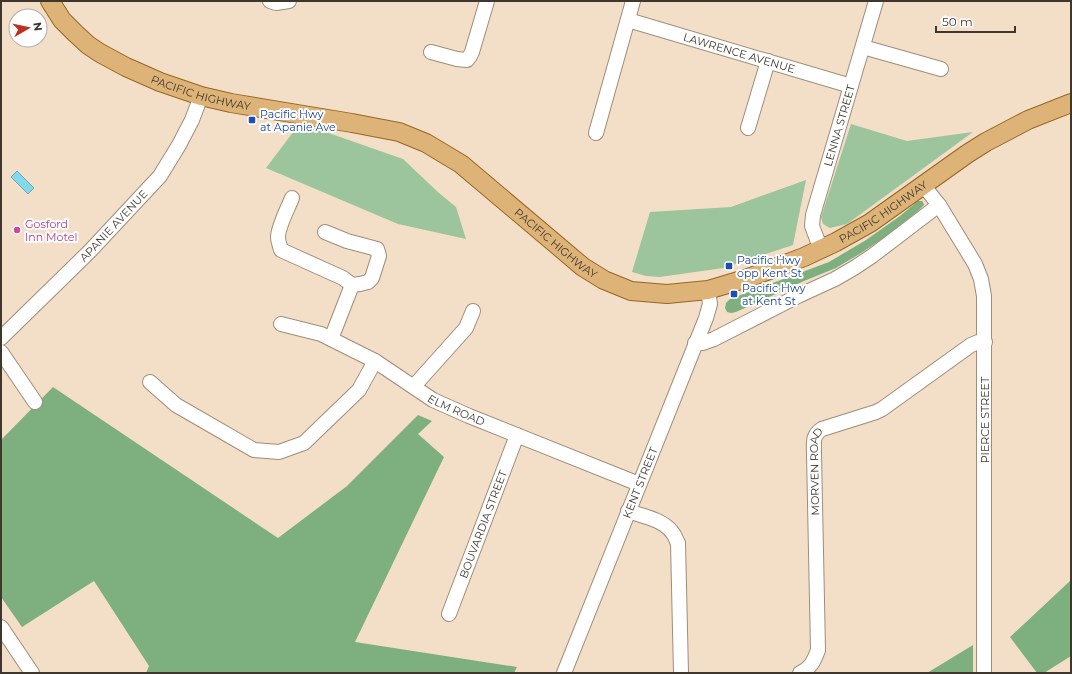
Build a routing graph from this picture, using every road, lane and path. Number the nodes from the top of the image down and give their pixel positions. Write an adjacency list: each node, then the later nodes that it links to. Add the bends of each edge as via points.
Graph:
1 (50, 1): 13 (main road, PACIFIC HIGHWAY, via 62,20 100,53 160,82)
2 (270, 1): 3 (street)
3 (289, 1)
4 (487, 1): 9 (street, via 472,52 467,60)
5 (633, 1): 7 (street)
6 (876, 1): 8 (street, LENNA STREET)
7 (628, 20): 10 (street, LAWRENCE AVENUE); 16 (street)
8 (863, 46): 11 (street); 12 (street, LENNA STREET)
9 (431, 52)
10 (768, 61): 12 (street, LAWRENCE AVENUE); 15 (street)
11 (941, 69)
12 (851, 86): 21 (street, LENNA STREET, via 813,215 812,226)
13 (201, 96): 23 (main road, PACIFIC HIGHWAY, via 399,132 426,143 461,164 583,267 604,280 631,291 667,294); 26 (street, APANIE AVENUE, via 192,120 160,176 90,251)
14 (1071, 103): 17 (main road, PACIFIC HIGHWAY, via 1006,130)
15 (748, 128)
16 (596, 133)
17 (923, 184): 19 (street, PIERCE STREET); 21 (main road, PACIFIC HIGHWAY, via 870,222)
18 (292, 198): 22 (street, via 279,230 281,250 343,278)
19 (939, 205): 28 (street, PIERCE STREET, via 975,264 984,296); 29 (street, via 872,256 835,279 714,339)
20 (325, 232): 22 (street, via 376,249 379,253 372,278 368,282)
21 (820, 250): 23 (main road, PACIFIC HIGHWAY, via 748,278)
22 (352, 285): 27 (street)
23 (708, 290): 29 (street, KENT STREET, via 710,304)
24 (473, 311): 33 (street, via 466,328)
25 (281, 324): 27 (street, ELM ROAD)
26 (1, 338)
27 (331, 339): 31 (street, ELM ROAD)
28 (985, 342): 43 (street, MORVEN ROAD, via 971,345 882,409 817,432 814,454 818,650 810,667); 44 (street, PIERCE STREET)
29 (696, 343): 36 (street, KENT STREET)
30 (1, 352): 34 (street)
31 (375, 361): 32 (street, via 359,390 304,443 279,452 254,450 176,405); 33 (street, ELM ROAD)
32 (150, 382)
33 (414, 386): 35 (street, ELM ROAD, via 433,400)
34 (34, 402)
35 (517, 435): 36 (street, ELM ROAD); 38 (street, BOUVARDIA STREET)
36 (639, 484): 37 (street, KENT STREET)
37 (628, 512): 41 (street, KENT STREET); 42 (street, via 664,524 678,543)
38 (449, 614)
39 (1, 627): 40 (street)
40 (32, 673)
41 (564, 673)
42 (681, 673)
43 (800, 673)
44 (984, 673)

